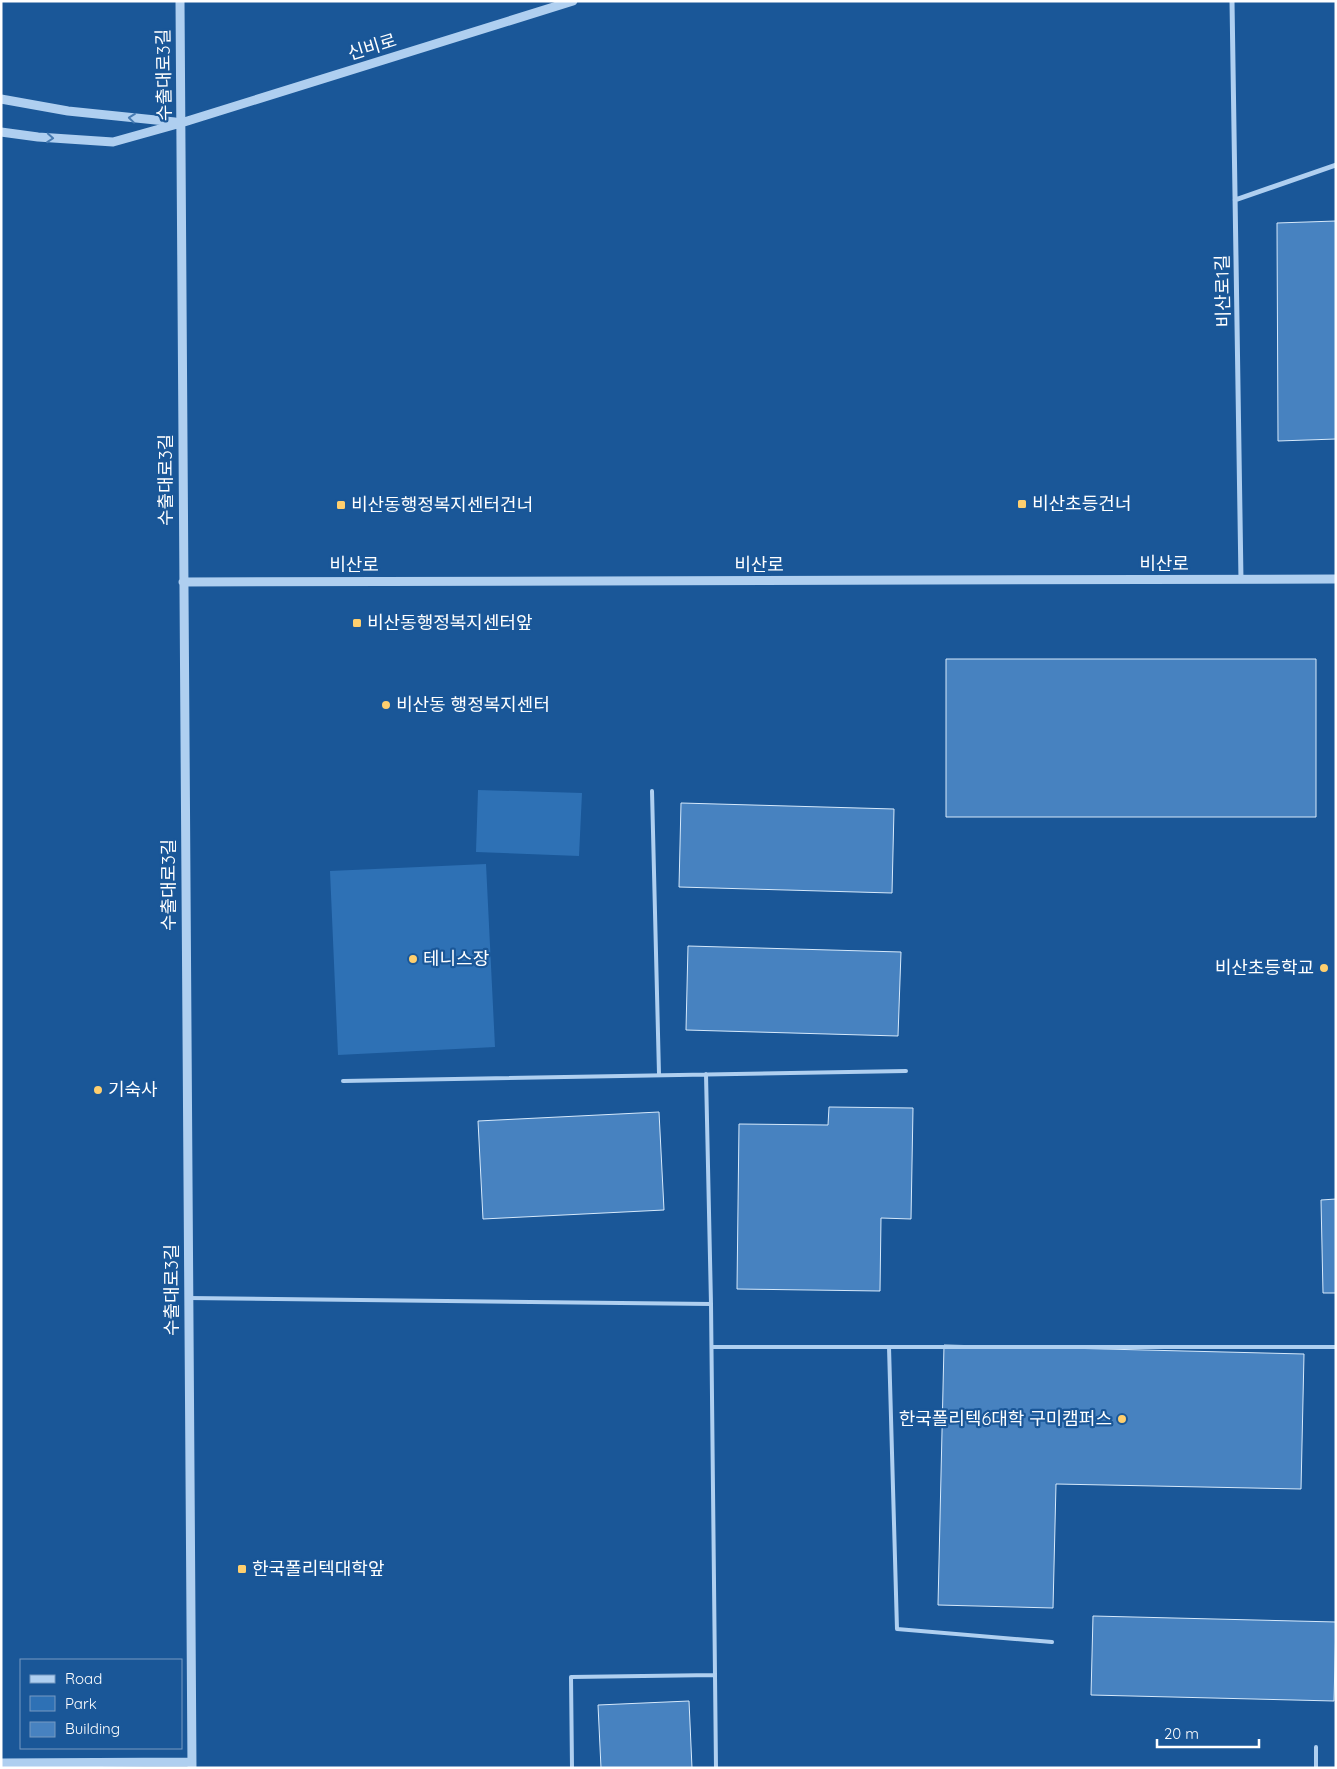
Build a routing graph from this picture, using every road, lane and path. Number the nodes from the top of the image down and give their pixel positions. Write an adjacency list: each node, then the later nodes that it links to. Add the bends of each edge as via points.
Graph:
1 (180, 1): 5 (street, 수출대로3길)
2 (574, 1): 5 (street, 신비로)
3 (1232, 1): 8 (street, 비산로1길)
4 (1, 99): 5 (street, 신비로, one-way to 4, via 68,111)
5 (181, 123): 6 (street, 신비로, one-way to 5, via 113,142); 11 (street, 수출대로3길)
6 (1, 132)
7 (1336, 165): 8 (street)
8 (1235, 200): 10 (street, 비산로1길)
9 (1336, 579): 10 (street, 비산로)
10 (1241, 580): 11 (street, 비산로)
11 (183, 582): 17 (street, 수출대로3길)
12 (652, 791): 14 (lane)
13 (906, 1071): 15 (lane)
14 (659, 1074): 15 (lane); 16 (lane)
15 (706, 1074): 18 (lane)
16 (343, 1081)
17 (188, 1298): 18 (lane); 26 (street, 수출대로3길)
18 (711, 1304): 19 (lane)
19 (712, 1347): 20 (lane); 23 (lane)
20 (889, 1347): 21 (lane); 22 (lane, via 897,1629)
21 (1336, 1347)
22 (1052, 1642)
23 (715, 1675): 27 (lane, via 570,1677); 28 (lane)
24 (1316, 1747): 29 (lane)
25 (1, 1762): 26 (street)
26 (192, 1765)
27 (572, 1768)
28 (716, 1768)
29 (1316, 1768)

